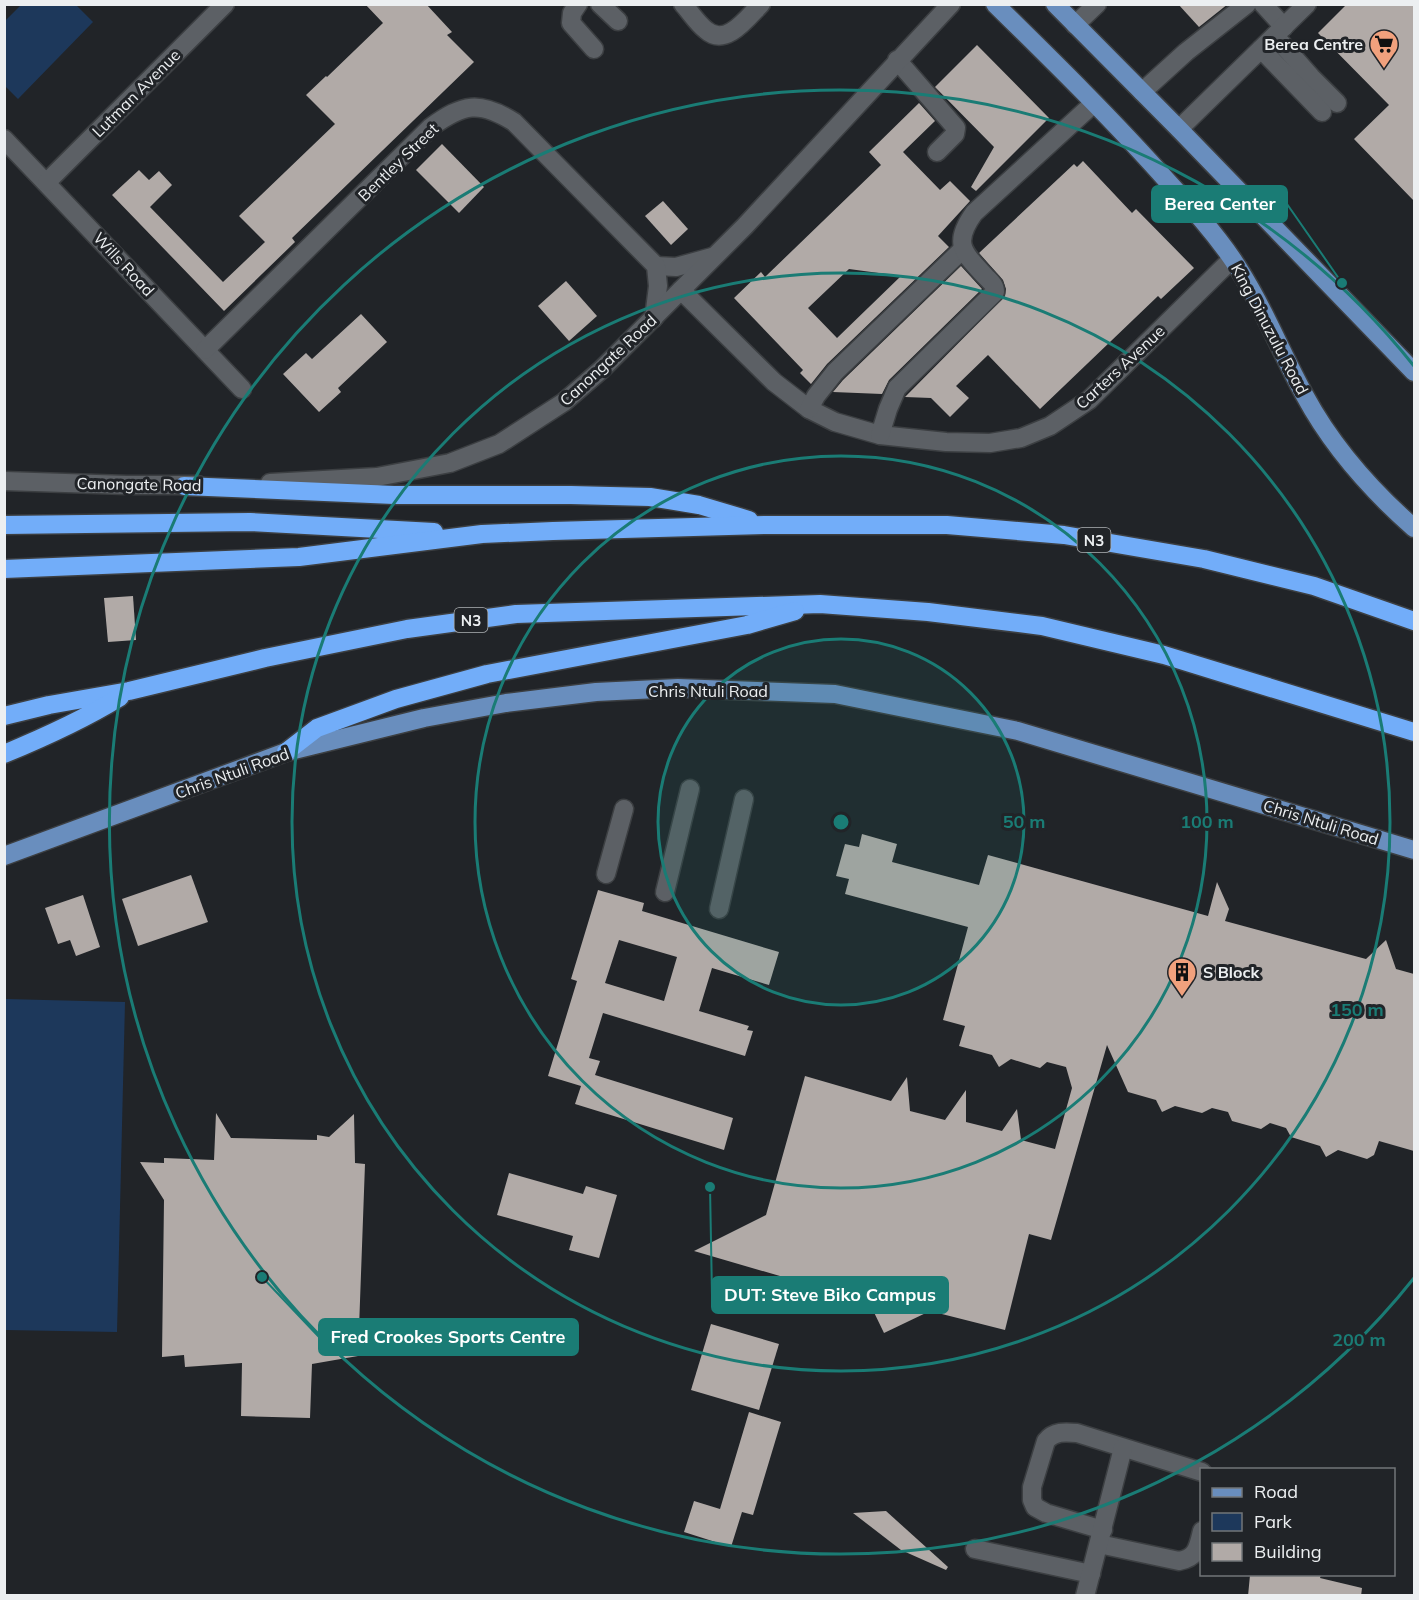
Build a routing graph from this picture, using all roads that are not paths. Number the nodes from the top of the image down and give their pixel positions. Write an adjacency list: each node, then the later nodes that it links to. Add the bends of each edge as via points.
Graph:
1 (225, 4): 25 (street, Lutman Avenue)
2 (578, 4): 17 (street, via 571,23)
3 (600, 4): 14 (street)
4 (683, 4): 5 (street, via 707,32 715,35 735,30)
5 (761, 4)
6 (951, 4): 19 (street, Canongate Road)
7 (995, 4): 21 (main road, King Dinuzulu Road)
8 (1055, 4): 15 (main road)
9 (1097, 4): 15 (street)
10 (1247, 4): 20 (street)
11 (1263, 4): 16 (street)
12 (1278, 4): 16 (street)
13 (1307, 4): 16 (street)
14 (618, 21)
15 (1075, 25): 20 (main road)
16 (1284, 27): 18 (street); 18 (street, via 1330,107)
17 (594, 49)
18 (1261, 50): 22 (street)
19 (897, 60): 24 (street, via 956,128); 27 (street, Canongate Road)
20 (1142, 92): 22 (main road)
21 (1094, 103): 26 (street, via 974,213 964,228); 28 (main road, King Dinuzulu Road, via 1211,229)
22 (1179, 129): 33 (main road)
23 (4, 139): 25 (street, Wills Road)
24 (937, 152)
25 (47, 182): 32 (street, Wills Road)
26 (963, 249): 35 (street, via 835,372); 36 (street, via 995,292 897,388)
27 (715, 256): 29 (street, via 684,265); 30 (street, Canongate Road)
28 (1232, 259): 36 (street, Carters Avenue, via 1089,400 1050,426 1021,438 990,443); 41 (main road, King Dinuzulu Road, via 1330,436 1389,506)
29 (656, 266): 31 (street); 32 (street, Bentley Street, via 514,122 488,109 460,109 431,127)
30 (681, 290): 31 (street, Canongate Road); 35 (street, Carters Avenue, via 774,382)
31 (654, 318): 38 (street, Canongate Road, via 564,402 499,444 450,463 377,477)
32 (206, 350): 34 (street, Wills Road)
33 (1414, 372)
34 (242, 389)
35 (809, 409): 36 (street, Carters Avenue, via 835,422)
36 (880, 435)
37 (4, 481): 38 (street, Canongate Road)
38 (184, 486): 40 (highway, via 394,495 650,497 699,505)
39 (4, 525): 42 (highway, via 250,522)
40 (764, 525): 42 (highway, N3); 45 (highway, N3, via 947,525 1064,535 1204,559 1314,586)
41 (1414, 528)
42 (482, 534): 43 (highway, N3, via 299,557)
43 (4, 569)
44 (820, 604): 46 (highway, N3, via 516,614 396,631); 48 (highway, N3, via 1042,626 1164,655); 49 (highway, via 747,625 487,674 396,699 317,728)
45 (1414, 621)
46 (129, 691): 47 (highway, N3); 50 (highway, via 74,724)
47 (4, 716)
48 (1414, 732)
49 (286, 752): 54 (main road, Chris Ntuli Road, via 424,718 596,692 678,688 835,694 1018,731); 55 (main road, Chris Ntuli Road)
50 (4, 754)
51 (690, 789): 57 (street)
52 (744, 799): 58 (street)
53 (624, 809): 56 (street)
54 (1414, 850)
55 (4, 856)
56 (606, 874)
57 (665, 892)
58 (719, 909)
59 (1124, 1448): 60 (street); 61 (street); 61 (street, via 1077,1434 1050,1436 1032,1487 1032,1500 1039,1510)
60 (1200, 1471)
61 (1101, 1537): 62 (street, via 1179,1561 1197,1551); 64 (street)
62 (1200, 1539)
63 (975, 1549): 64 (street)
64 (1091, 1574): 65 (street)
65 (1085, 1596)

